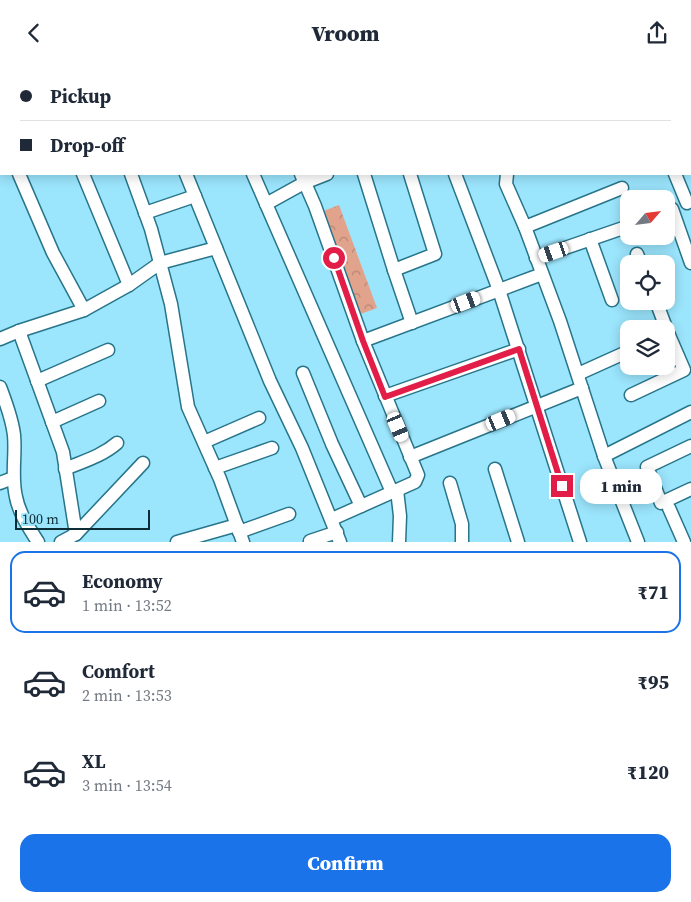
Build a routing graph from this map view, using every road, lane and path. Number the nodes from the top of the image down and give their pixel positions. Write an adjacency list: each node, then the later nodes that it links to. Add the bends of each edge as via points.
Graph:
1 (19, 175): 32 (street, via 53,253)
2 (83, 175): 29 (street)
3 (131, 175): 18 (street)
4 (186, 175): 14 (street)
5 (253, 175): 16 (street)
6 (321, 175): 12 (street)
7 (364, 175): 27 (street)
8 (410, 175): 27 (street, via 435,254)
9 (455, 175): 30 (street)
10 (507, 175): 20 (street, via 506,184)
11 (675, 175): 15 (street)
12 (303, 178): 16 (street); 36 (street)
13 (622, 189): 20 (street)
14 (195, 196): 18 (street); 23 (street)
15 (689, 203): 17 (street)
16 (266, 204): 69 (street)
17 (675, 209)
18 (145, 213): 25 (street)
19 (675, 225): 26 (street)
20 (526, 227): 24 (street)
21 (620, 229): 22 (street)
22 (590, 239): 24 (street); 31 (street)
23 (216, 249): 25 (street); 73 (street)
24 (536, 258): 28 (street)
25 (160, 263): 29 (street); 55 (street, via 171,304 188,407)
26 (691, 263)
27 (394, 270): 33 (street)
28 (542, 274): 30 (street); 43 (street)
29 (129, 285): 32 (street)
30 (499, 290): 33 (street); 37 (street)
31 (612, 300)
32 (84, 310): 34 (street)
33 (412, 323): 36 (street)
34 (19, 331): 35 (street); 45 (street)
35 (0, 339)
36 (363, 341): 49 (street)
37 (519, 349): 49 (street); 51 (street)
38 (108, 350): 45 (street)
39 (675, 350): 42 (street, via 684,369)
40 (620, 355): 43 (street)
41 (303, 373): 70 (street)
42 (675, 373)
43 (578, 374): 47 (street)
44 (672, 375): 48 (street)
45 (37, 381): 54 (street)
46 (0, 387): 65 (street, via 14,435)
47 (582, 388): 51 (street); 59 (street)
48 (631, 395)
49 (385, 397): 60 (street)
50 (99, 401): 54 (street)
51 (537, 405): 60 (street); 84 (street)
52 (691, 412): 59 (street)
53 (259, 418): 55 (street)
54 (52, 423): 62 (street, via 63,452)
55 (204, 442): 63 (street)
56 (117, 443): 62 (street, via 96,457)
57 (691, 446): 68 (street, via 647,467 661,503)
58 (272, 447): 63 (street)
59 (604, 456): 85 (street)
60 (410, 457): 69 (street, via 418,475 415,482)
61 (143, 463): 75 (street)
62 (65, 469): 75 (street)
63 (215, 469): 74 (street)
64 (495, 469): 83 (street)
65 (13, 478): 66 (street); 78 (street, via 16,499)
66 (0, 483)
67 (450, 483): 82 (street, via 462,524)
68 (691, 489)
69 (394, 491): 70 (street); 81 (street, via 400,516)
70 (361, 506): 73 (street)
71 (669, 508): 86 (street)
72 (289, 514): 74 (street)
73 (332, 519): 76 (street)
74 (240, 533): 80 (street)
75 (76, 534): 79 (street)
76 (338, 537): 77 (street)
77 (310, 541)
78 (38, 542)
79 (61, 542)
80 (177, 542)
81 (399, 542)
82 (462, 542)
83 (518, 542)
84 (580, 542)
85 (638, 542)
86 (684, 542)

